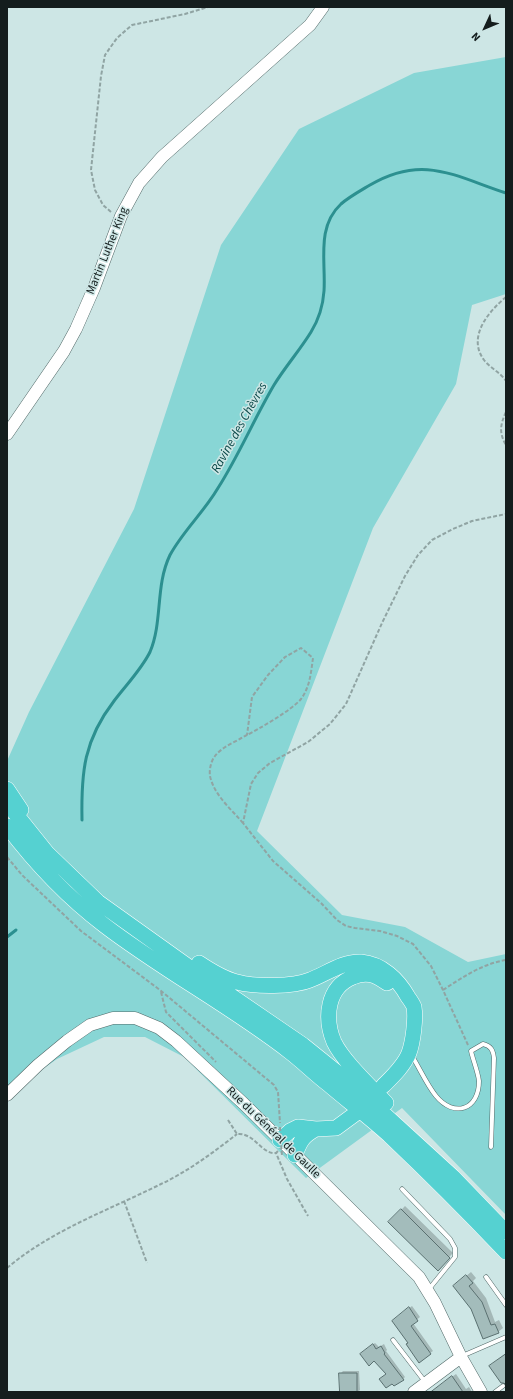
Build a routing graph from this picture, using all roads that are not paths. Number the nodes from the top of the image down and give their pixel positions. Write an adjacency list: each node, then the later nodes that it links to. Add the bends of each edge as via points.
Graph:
1 (323, 7): 2 (street, Martin Luther King, via 305,29 162,157 139,183 119,221 76,329 64,351)
2 (7, 434)
3 (7, 789): 6 (highway, via 42,841)
4 (7, 803): 6 (highway)
5 (7, 826): 20 (highway, via 44,872 75,901 136,948 290,1052 387,1134)
6 (47, 854): 7 (highway)
7 (98, 902): 8 (highway, via 122,912 200,964 236,982 281,985 308,981 344,964 372,964 390,973 404,988 414,1006); 17 (highway, via 303,1045 349,1082)
8 (414, 1025): 9 (highway); 17 (highway, via 405,1003 393,987 378,976 362,973 337,987 328,1011 334,1042 343,1056)
9 (410, 1052): 10 (highway); 15 (lane, via 436,1096 450,1108 459,1109 470,1105 477,1094 479,1080 471,1051 483,1044 488,1045 493,1051)
10 (383, 1086)
11 (7, 1095): 14 (street, Rue du Général de Gaulle, via 38,1065 90,1025 113,1018 135,1018 159,1028 176,1041 244,1104)
12 (355, 1114): 13 (highway, via 336,1128)
13 (316, 1129): 14 (highway, via 298,1127 290,1131); 16 (highway, via 305,1135)
14 (280, 1146): 16 (street, Rue du Général de Gaulle)
15 (491, 1147)
16 (288, 1155): 22 (street, Rue du Général de Gaulle, via 407,1265)
17 (453, 1177): 19 (highway)
18 (402, 1189): 22 (lane, via 450,1239 455,1248 455,1257)
19 (506, 1232)
20 (506, 1252)
21 (486, 1277): 23 (lane)
22 (428, 1291): 26 (street, Rue du Général de Gaulle)
23 (506, 1305)
24 (506, 1338): 26 (lane)
25 (393, 1340): 27 (lane)
26 (461, 1356): 27 (street); 30 (street, Rue du Général de Gaulle)
27 (426, 1383): 29 (street)
28 (502, 1386): 31 (lane)
29 (414, 1392)
30 (481, 1392)
31 (495, 1392)

